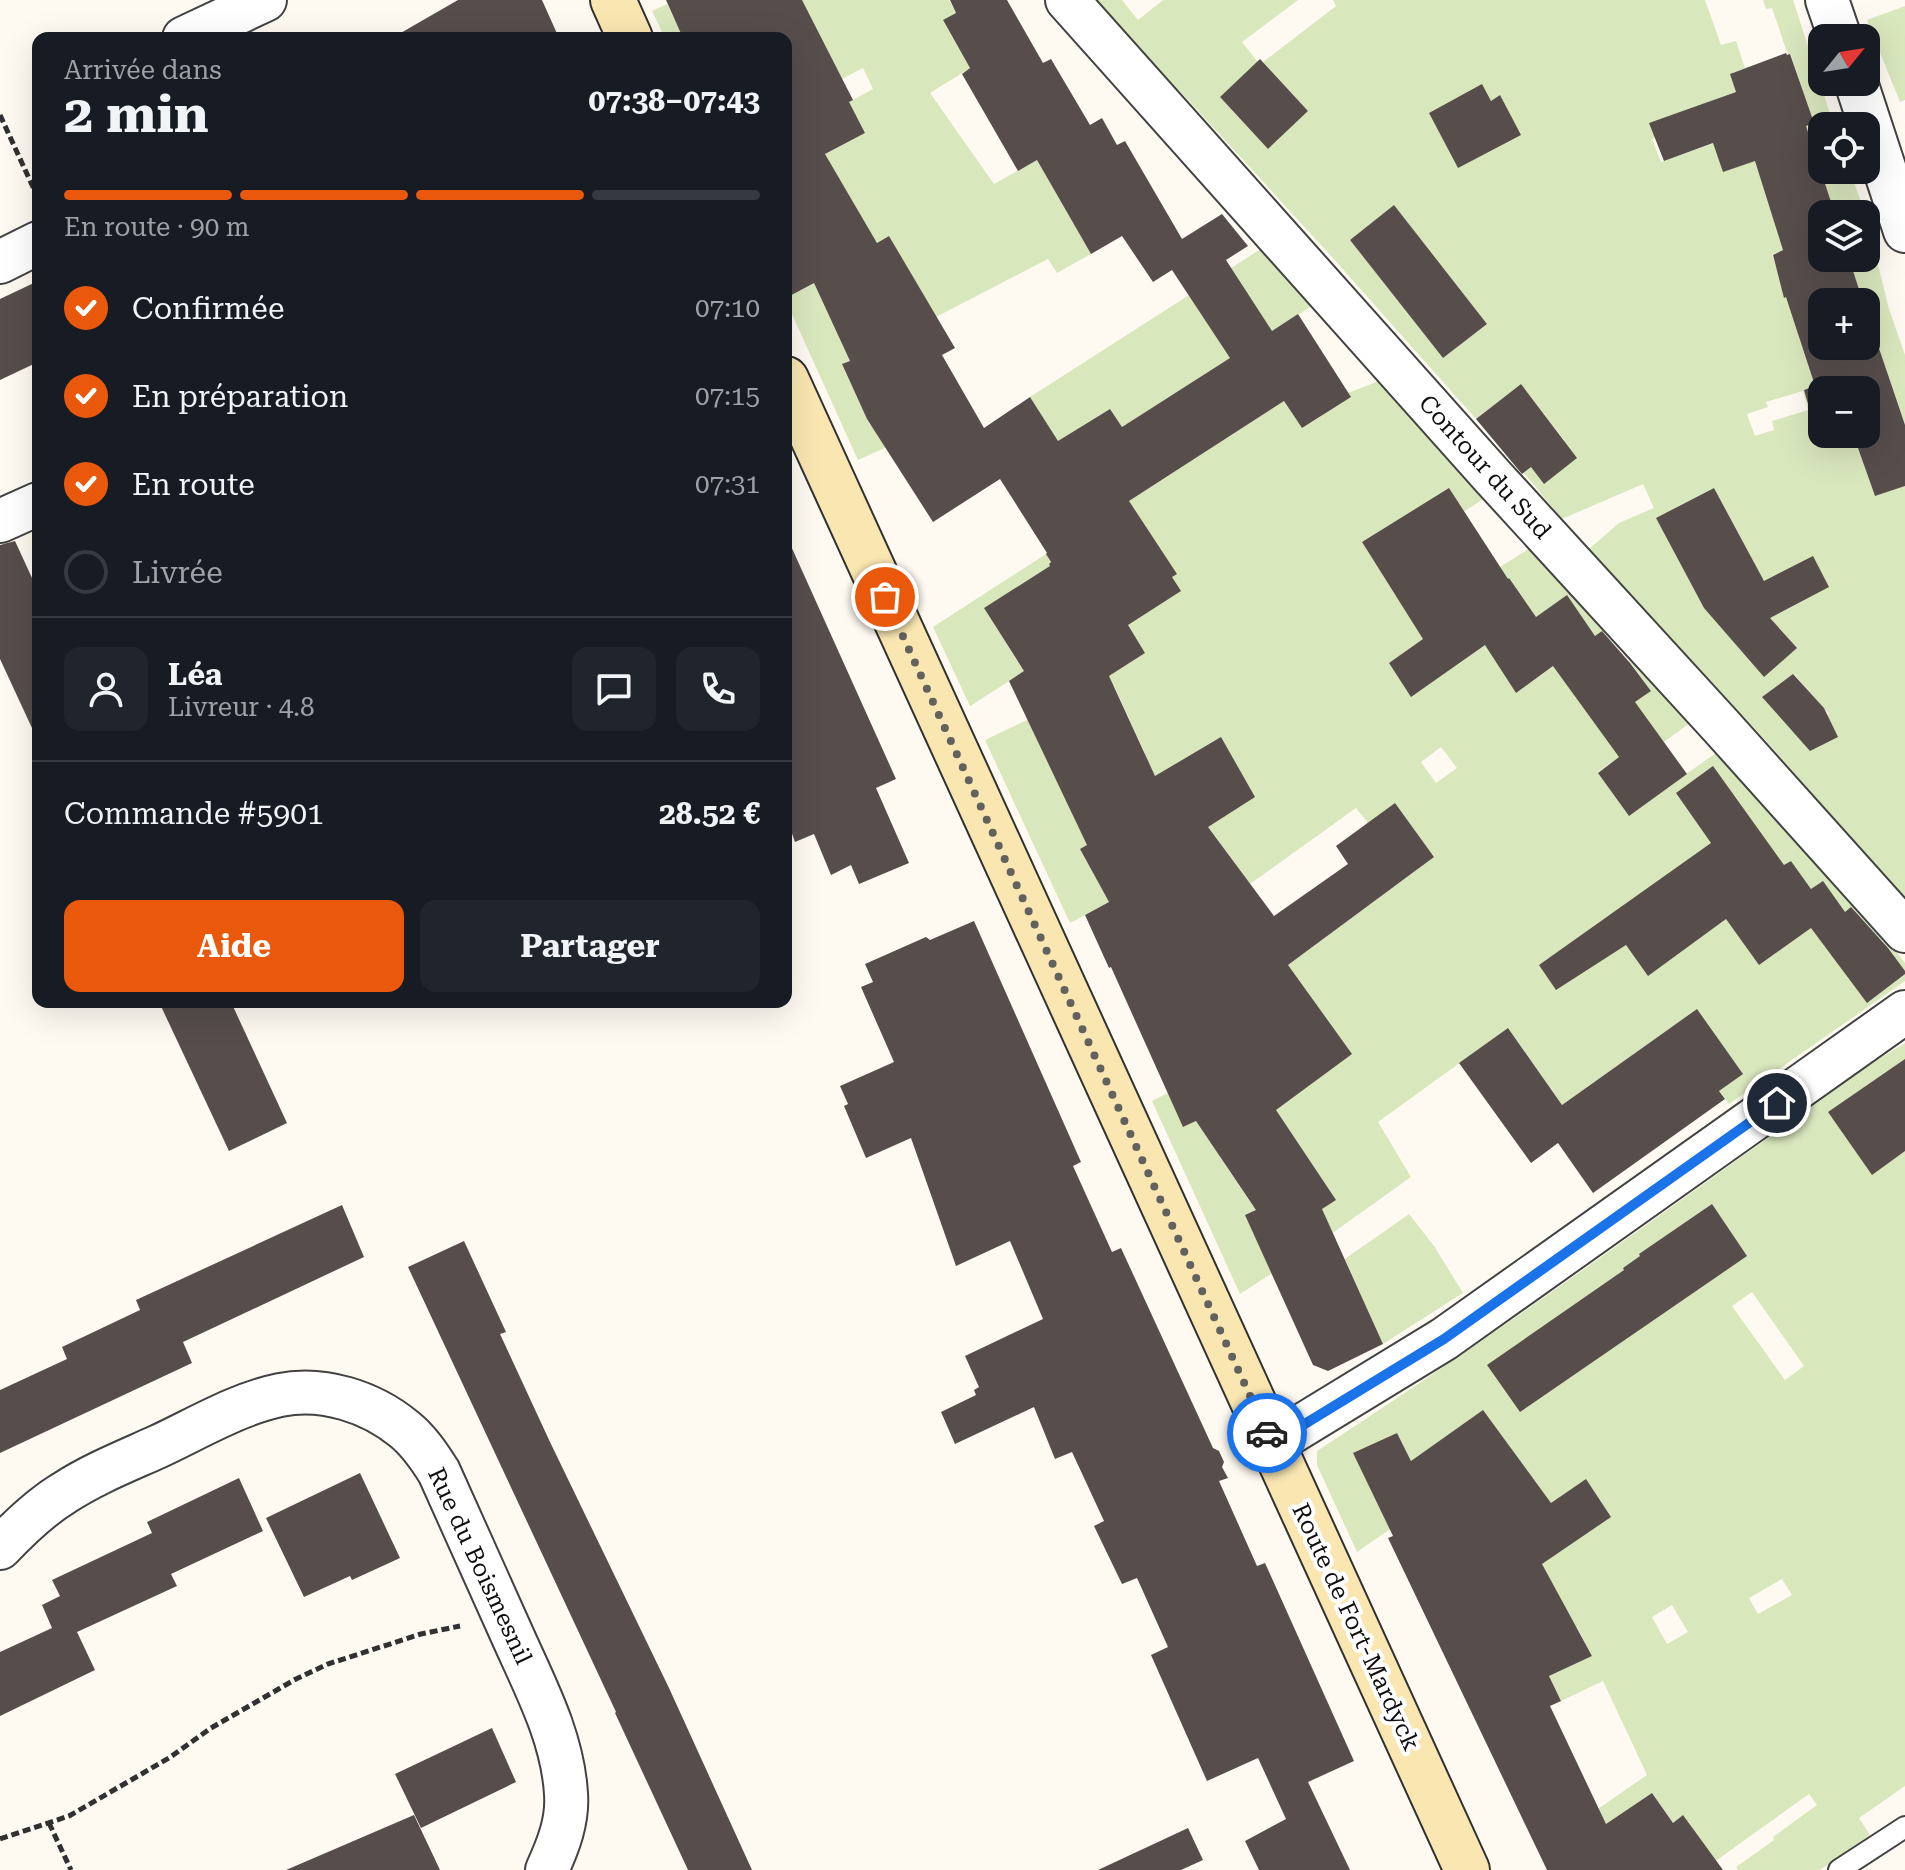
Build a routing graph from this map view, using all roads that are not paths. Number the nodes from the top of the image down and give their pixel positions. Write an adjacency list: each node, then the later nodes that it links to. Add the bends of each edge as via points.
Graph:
1 (265, 0): 6 (street)
2 (613, 0): 7 (main road)
3 (1067, 0): 15 (street, Contour du Sud)
4 (1827, 0): 5 (street)
5 (1835, 24)
6 (197, 32)
7 (627, 32)
8 (1861, 96): 9 (street)
9 (1905, 231)
10 (32, 246): 11 (street)
11 (0, 262)
12 (792, 392): 17 (main road, Route de Fort-Mardyck)
13 (32, 507): 14 (street)
14 (0, 521)
15 (1905, 931)
16 (1905, 1012): 17 (street, via 1444,1339)
17 (1272, 1444): 21 (main road, Route de Fort-Mardyck)
18 (0, 1548): 20 (street, Rue du Boismesnil, via 74,1487 252,1403 302,1393 342,1397 373,1409 404,1430 439,1472 544,1706 560,1751 567,1797 558,1845)
19 (1905, 1827): 22 (lane)
20 (547, 1870)
21 (1467, 1870)
22 (1839, 1870)

